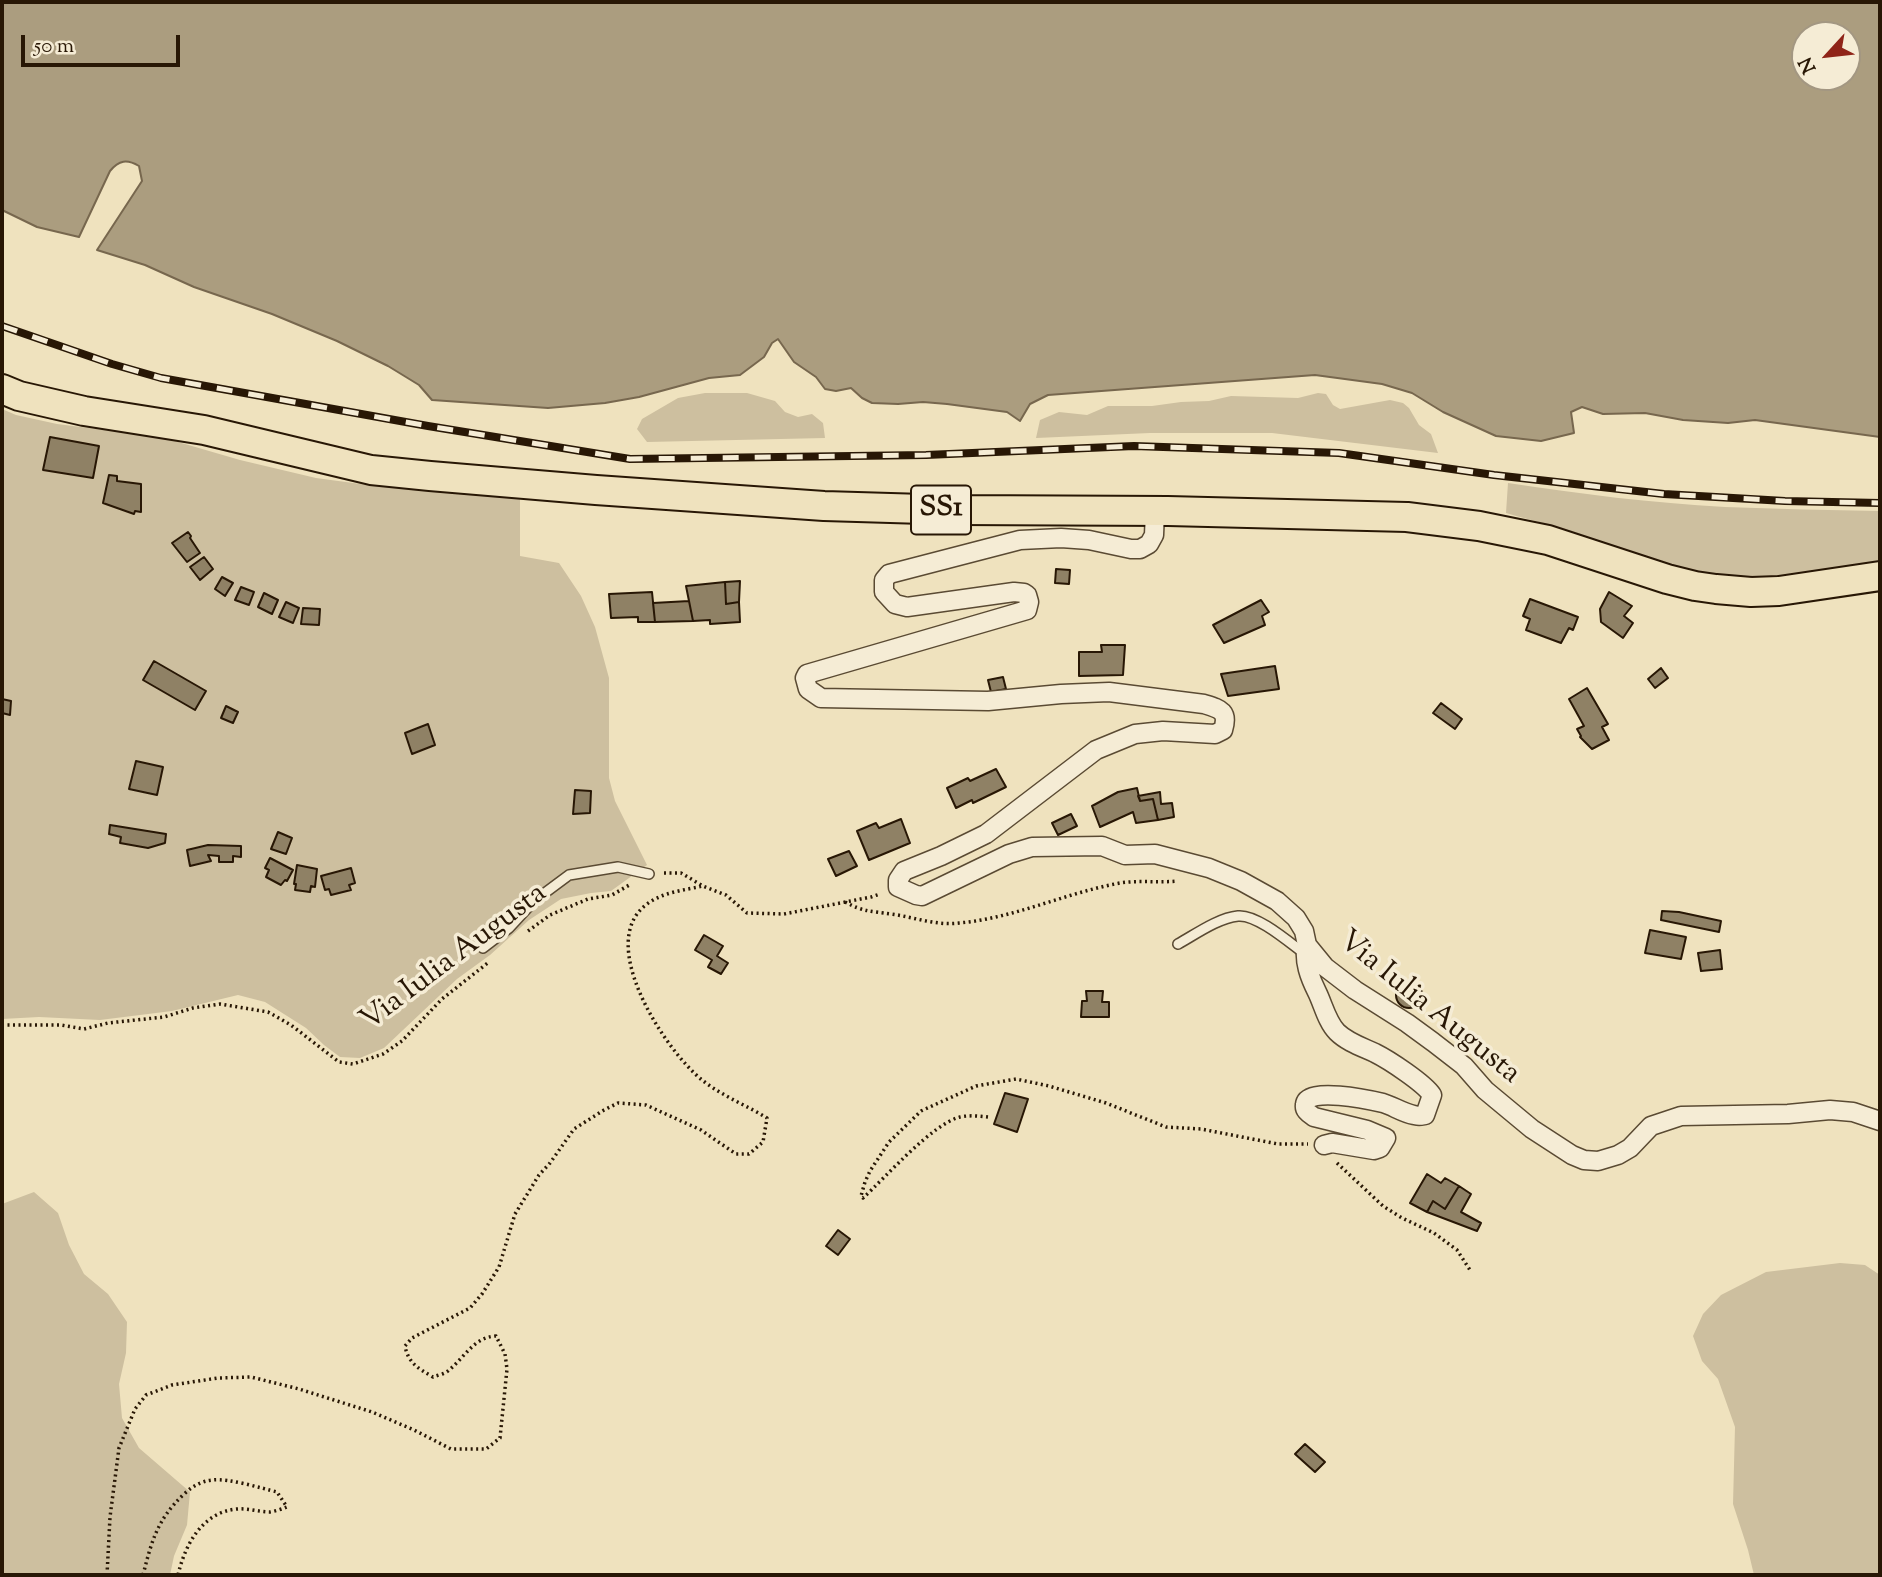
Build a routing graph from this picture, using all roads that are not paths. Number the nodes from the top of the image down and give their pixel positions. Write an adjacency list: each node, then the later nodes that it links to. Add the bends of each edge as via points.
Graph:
1 (2, 389): 2 (main road, SS1, via 84,411 204,430 371,470 418,475 824,506)
2 (1155, 511): 3 (main road, SS1, via 1406,517 1479,526 1548,540 1721,590 1779,592); 7 (street, Via Iulia Augusta, via 1154,535 1140,549 1089,540 1020,540 889,574 884,592 895,604 907,607 1014,592 1024,593 1029,607 975,627 807,674 808,689 821,698 988,701 1109,692 1204,704 1223,711 1223,730 1215,734 1135,734 1097,750 986,834 904,872 898,887 922,895 1009,854 1032,848 1102,846 1125,855 1155,854 1209,868 1277,901 1304,931)
3 (1880, 576)
4 (649, 874): 6 (lane, via 618,867 569,875)
5 (1178, 944): 7 (lane, via 1239,916 1251,917)
6 (483, 948)
7 (1306, 949): 8 (street, Via Iulia Augusta, via 1355,990 1464,1066 1503,1106 1550,1142 1584,1160 1598,1161 1623,1152 1651,1126 1681,1116 1830,1110); 9 (street, via 1311,978 1337,1032 1389,1062 1432,1096 1425,1115 1420,1116 1362,1099 1310,1096 1305,1105 1314,1118 1386,1138 1374,1150)
8 (1880, 1121)
9 (1324, 1144)

